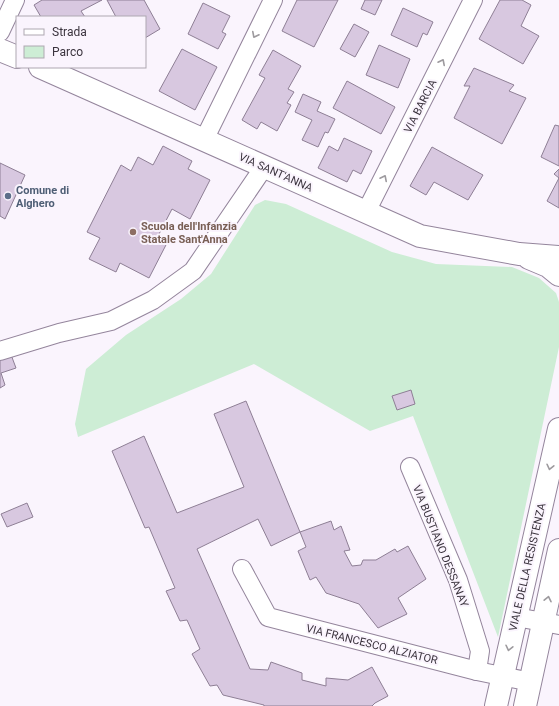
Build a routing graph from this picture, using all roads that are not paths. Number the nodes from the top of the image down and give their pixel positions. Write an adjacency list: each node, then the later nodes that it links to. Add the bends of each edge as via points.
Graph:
1 (15, 0): 4 (street)
2 (273, 0): 8 (street, one-way to 8)
3 (474, 0): 10 (street, VIA BARCIA, one-way to 3)
4 (0, 32)
5 (0, 50): 6 (street)
6 (16, 57)
7 (42, 68): 8 (street, VIA SANT'ANNA)
8 (204, 140): 9 (street, VIA SANT'ANNA)
9 (264, 167): 10 (street, VIA SANT'ANNA); 14 (street, via 193,271 154,300 111,321)
10 (366, 212): 11 (street, VIA SANT'ANNA, via 420,236)
11 (519, 254): 12 (street, VIA SANT'ANNA); 13 (street, VIA SANT'ANNA, via 548,266)
12 (559, 257)
13 (559, 276)
14 (0, 350)
15 (559, 429): 19 (street, VIALE DELLA RESISTENZA, one-way to 19)
16 (410, 467): 21 (street, VIA BUSTIANO DESSANAY, via 458,580 480,651)
17 (559, 550): 20 (street, one-way to 17)
18 (242, 569): 21 (street, VIA FRANCESCO ALZIATOR, via 268,617)
19 (516, 617): 20 (street); 22 (street, VIALE DELLA RESISTENZA, one-way to 22)
20 (551, 624): 23 (street)
21 (477, 671): 22 (street, VIA FRANCESCO ALZIATOR)
22 (502, 677): 23 (street, VIA FRANCESCO ALZIATOR); 24 (street, VIALE DELLA RESISTENZA)
23 (531, 682): 25 (street)
24 (496, 706)
25 (525, 706)

